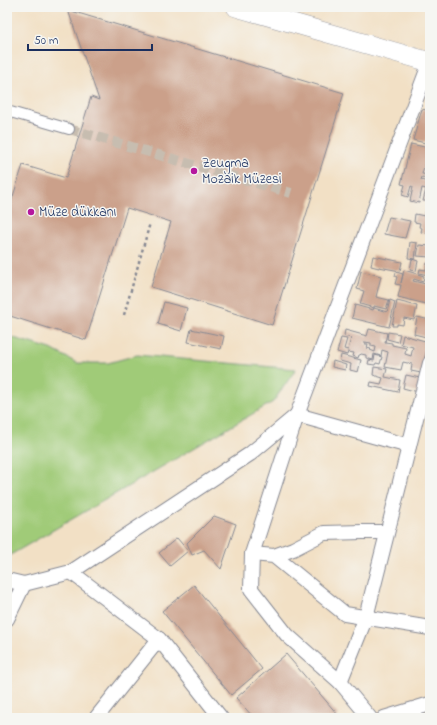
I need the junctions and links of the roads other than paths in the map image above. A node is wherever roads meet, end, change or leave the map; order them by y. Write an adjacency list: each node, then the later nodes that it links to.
1 (236, 7): 2 (main road)
2 (430, 62): 6 (street)
3 (7, 111): 4 (street)
4 (69, 129)
5 (430, 363): 7 (street)
6 (297, 415): 7 (street); 9 (street); 11 (street)
7 (409, 446): 8 (street)
8 (387, 532): 10 (street); 14 (street)
9 (252, 554): 10 (street); 18 (street)
10 (274, 556): 14 (street)
11 (71, 572): 13 (street); 17 (street)
12 (7, 580): 13 (street)
13 (24, 584): 15 (street)
14 (366, 617): 16 (street); 18 (street)
15 (7, 619)
16 (430, 628)
17 (159, 639): 20 (street); 21 (street)
18 (340, 682): 22 (street)
19 (430, 704): 23 (street)
20 (96, 718)
21 (221, 718)
22 (370, 718)
23 (384, 718)

